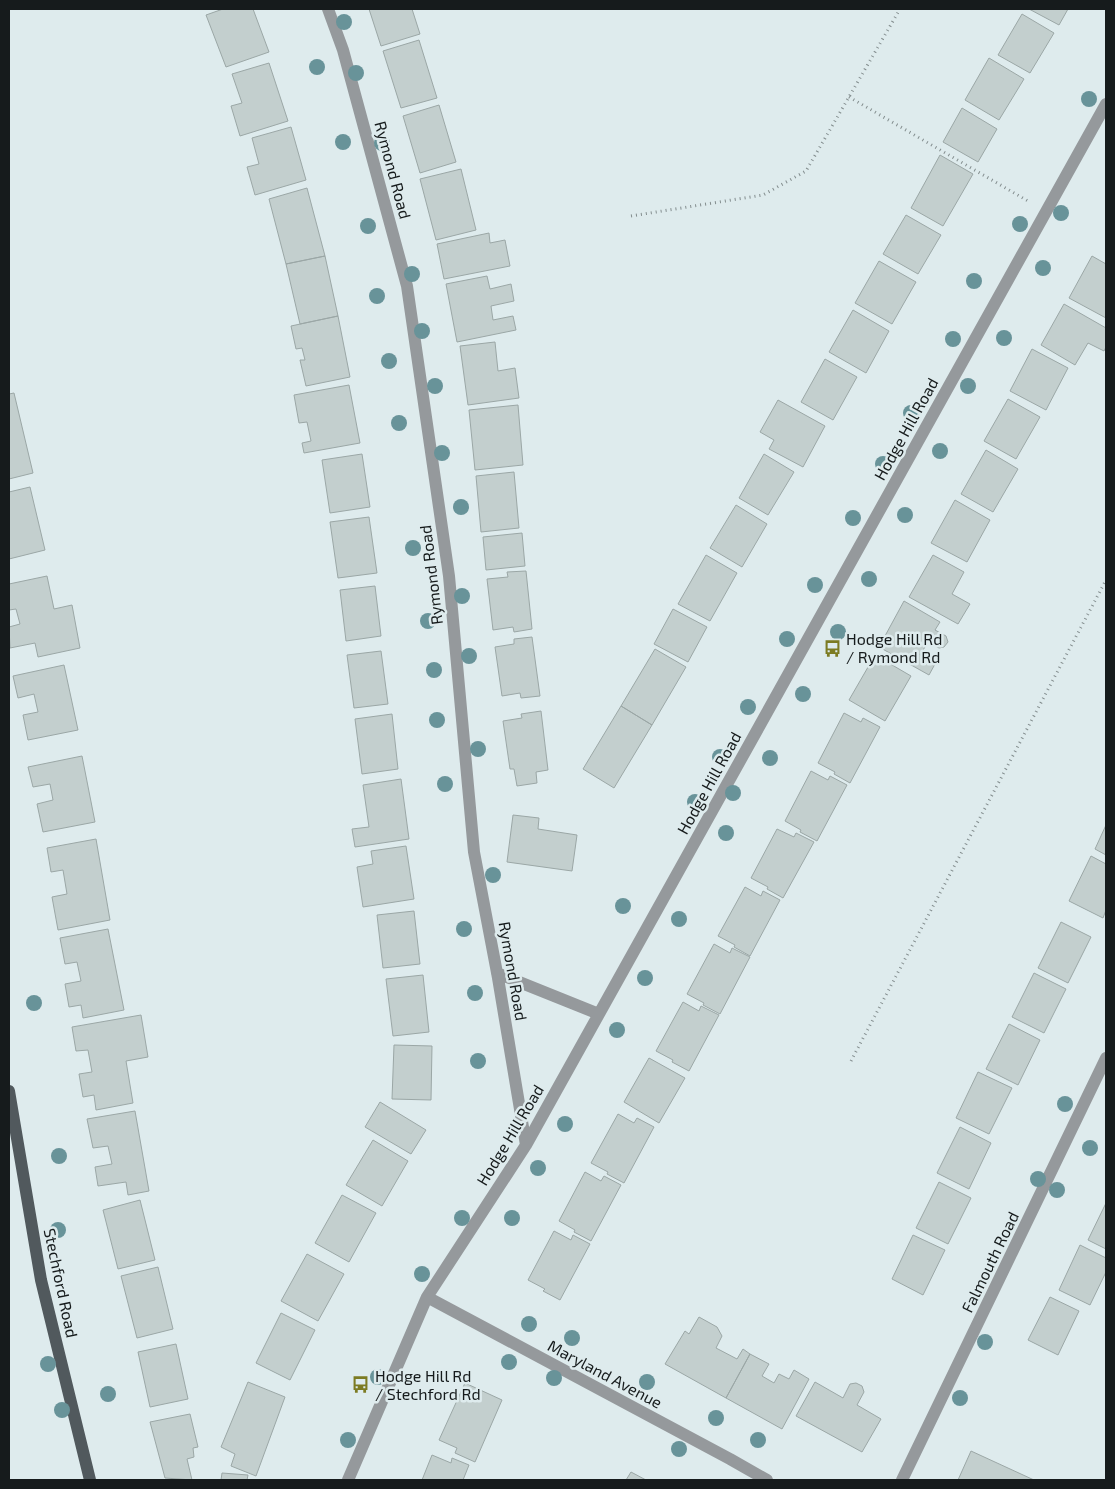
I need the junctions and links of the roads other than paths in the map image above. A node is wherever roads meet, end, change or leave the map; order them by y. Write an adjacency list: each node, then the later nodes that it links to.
1 (328, 9): 3 (street, Rymond Road)
2 (1106, 104): 4 (street, Hodge Hill Road)
3 (497, 973): 4 (street); 7 (street, Rymond Road)
4 (599, 1014): 7 (street, Hodge Hill Road)
5 (1106, 1058): 12 (street, Falmouth Road)
6 (9, 1091): 9 (main road, Stechford Road)
7 (526, 1145): 8 (street, Hodge Hill Road)
8 (427, 1297): 10 (street, Hodge Hill Road); 11 (street, Maryland Avenue)
9 (90, 1480)
10 (348, 1480)
11 (767, 1480)
12 (902, 1480)

